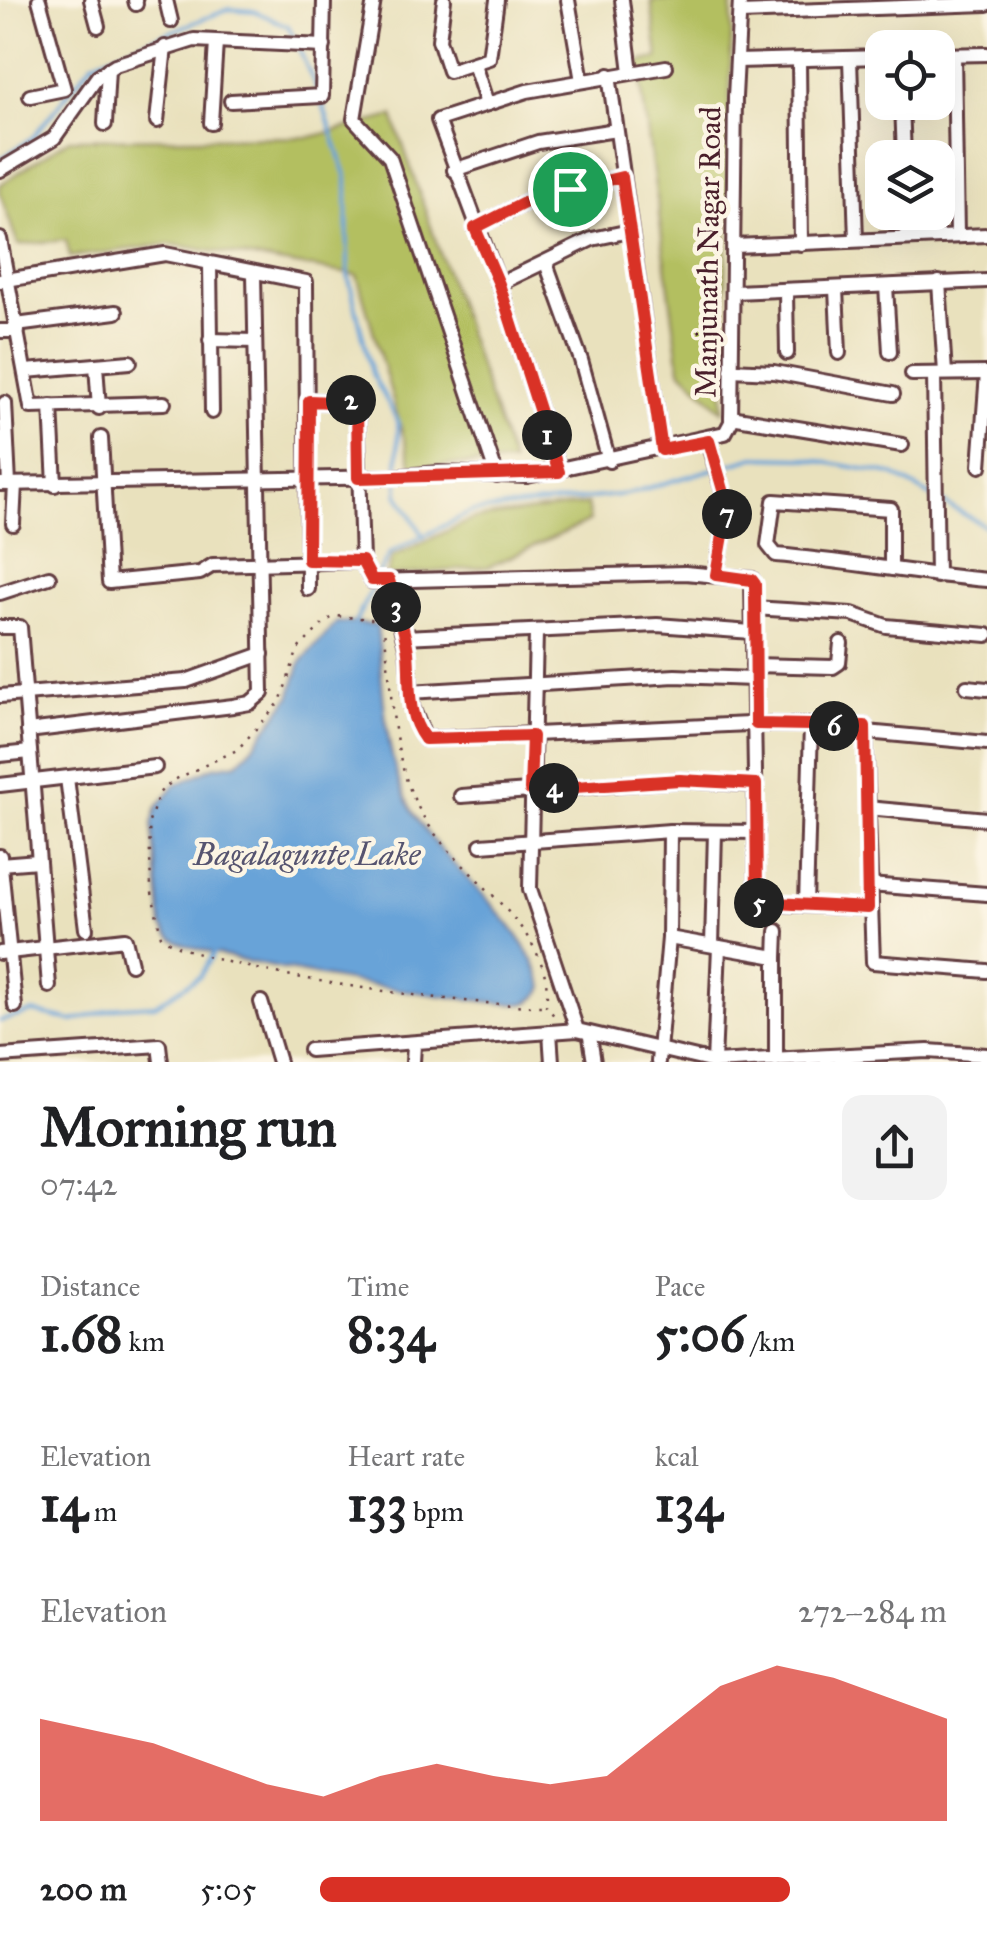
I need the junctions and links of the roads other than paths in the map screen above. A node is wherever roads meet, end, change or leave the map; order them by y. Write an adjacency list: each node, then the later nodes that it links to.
1 (40, 0): 33 (street)
2 (91, 0): 17 (street)
3 (166, 0): 16 (street)
4 (324, 0): 19 (street)
5 (374, 0): 95 (street)
6 (444, 0): 27 (street)
7 (497, 0): 27 (street)
8 (568, 0): 32 (street)
9 (622, 0): 30 (street)
10 (894, 2): 11 (street); 13 (street)
11 (939, 2): 12 (street)
12 (981, 3)
13 (842, 4): 14 (street)
14 (791, 5): 15 (street)
15 (740, 6): 26 (street, Manjunath Nagar Road)
16 (171, 21)
17 (98, 26)
18 (216, 42): 19 (street); 20 (street); 38 (street)
19 (324, 46): 34 (street)
20 (165, 47): 29 (street); 37 (street)
21 (987, 54): 22 (street)
22 (955, 55)
23 (865, 58): 24 (street)
24 (850, 59): 25 (street); 51 (street)
25 (799, 60): 26 (street); 52 (street)
26 (737, 61): 53 (street, Manjunath Nagar Road)
27 (474, 64): 35 (street)
28 (666, 67): 30 (street)
29 (108, 69): 39 (street); 41 (street)
30 (630, 72): 31 (street)
31 (610, 76): 32 (street); 40 (street)
32 (582, 81): 35 (street)
33 (30, 96)
34 (231, 101)
35 (487, 104): 42 (street)
36 (955, 115): 47 (street)
37 (157, 121)
38 (211, 123)
39 (105, 124)
40 (616, 130): 42 (street); 43 (street)
41 (1, 164)
42 (454, 170): 44 (street)
43 (622, 177): 44 (street); 46 (street)
44 (475, 228): 60 (street)
45 (907, 230): 49 (street)
46 (630, 231): 54 (street); 91 (street)
47 (957, 235): 48 (street); 49 (street)
48 (987, 235)
49 (907, 238): 51 (street)
50 (0, 239): 57 (street)
51 (856, 240): 52 (street)
52 (801, 244): 53 (street)
53 (734, 246): 63 (street, Manjunath Nagar Road)
54 (546, 262): 60 (street); 92 (street)
55 (210, 265): 56 (street); 57 (street); 68 (street)
56 (254, 274): 69 (street); 81 (street)
57 (5, 281): 66 (street)
58 (939, 282): 59 (street); 61 (street); 78 (street)
59 (987, 282)
60 (499, 284): 94 (street)
61 (886, 286): 62 (street); 70 (street)
62 (836, 289): 64 (street); 72 (street)
63 (734, 292): 64 (street); 75 (street, Manjunath Nagar Road)
64 (786, 292): 71 (street)
65 (116, 312): 66 (street)
66 (17, 328): 67 (street); 76 (street)
67 (0, 331)
68 (210, 340): 69 (street); 86 (street)
69 (255, 341): 98 (street)
70 (890, 352)
71 (787, 353)
72 (838, 353)
73 (130, 362): 74 (street)
74 (96, 365): 76 (street); 85 (street)
75 (731, 370): 80 (street); 87 (street, Manjunath Nagar Road)
76 (26, 371): 84 (street)
77 (912, 374): 78 (street)
78 (940, 374): 79 (street); 109 (street)
79 (987, 374): 93 (street)
80 (893, 394)
81 (309, 401): 96 (street); 97 (street)
82 (164, 403): 85 (street)
83 (5, 404): 100 (street)
84 (51, 406): 85 (street); 101 (street)
85 (99, 408)
86 (212, 412)
87 (732, 417): 89 (street, Manjunath Nagar Road); 90 (street)
88 (102, 438): 99 (street)
89 (709, 441): 91 (street, Manjunath Nagar Road); 107 (street)
90 (902, 445)
91 (662, 450): 92 (street, Manjunath Nagar Road)
92 (609, 461): 94 (street, Manjunath Nagar Road)
93 (980, 466)
94 (559, 472): 95 (street, Manjunath Nagar Road)
95 (497, 476): 97 (street, Manjunath Nagar Road)
96 (309, 478): 97 (street, Manjunath Nagar Road); 98 (street, Manjunath Nagar Road); 103 (street)
97 (358, 478): 104 (street)
98 (259, 479): 99 (street, Manjunath Nagar Road); 105 (street)
99 (104, 483): 101 (street, Manjunath Nagar Road); 105 (street)
100 (8, 484): 101 (street, Manjunath Nagar Road); 102 (street)
101 (55, 485)
102 (13, 524)
103 (308, 560): 104 (street); 105 (street); 112 (street)
104 (362, 561): 110 (street)
105 (258, 563): 121 (street)
106 (891, 569): 106 (street); 109 (street)
107 (716, 575): 110 (street); 114 (street)
108 (49, 576): 113 (street)
109 (937, 576): 111 (street)
110 (389, 580): 119 (street)
111 (987, 580)
112 (308, 589)
113 (0, 592)
114 (753, 608): 116 (street); 118 (street)
115 (0, 626): 128 (street)
116 (752, 632): 117 (street); 122 (street)
117 (536, 633): 119 (street); 123 (street)
118 (987, 635)
119 (404, 637): 126 (street)
120 (841, 643): 122 (street)
121 (262, 654): 128 (street); 131 (street)
122 (753, 672): 123 (street); 129 (street)
123 (534, 684): 126 (street); 133 (street)
124 (967, 686): 125 (street)
125 (987, 688)
126 (409, 692): 133 (street)
127 (0, 696): 128 (street)
128 (27, 697): 131 (street)
129 (756, 724): 130 (street); 133 (street); 140 (street)
130 (811, 726): 132 (street); 156 (street)
131 (28, 731): 135 (street)
132 (866, 732): 134 (street); 144 (street)
133 (532, 736): 142 (street)
134 (987, 743)
135 (30, 752): 136 (street); 139 (street)
136 (0, 755)
137 (155, 767): 138 (street)
138 (67, 778): 139 (street); 158 (street)
139 (31, 782): 141 (street); 152 (street)
140 (756, 784): 142 (street); 148 (street)
141 (0, 785)
142 (530, 790): 143 (street); 149 (street)
143 (461, 796)
144 (867, 808): 145 (street); 154 (street)
145 (987, 819)
146 (670, 832): 147 (street); 149 (street); 160 (street)
147 (716, 832): 148 (street); 161 (street)
148 (757, 832): 156 (street)
149 (529, 841): 150 (street); 170 (street)
150 (481, 846)
151 (0, 856): 153 (street)
152 (38, 861): 153 (street); 162 (street)
153 (0, 864): 163 (street)
154 (869, 885): 155 (street); 157 (street)
155 (987, 894)
156 (806, 905): 157 (street)
157 (868, 908): 166 (street)
158 (86, 929)
159 (777, 932): 164 (street)
160 (669, 938): 161 (street); 178 (street)
161 (715, 946): 164 (street); 185 (street)
162 (46, 948): 163 (street); 165 (street); 167 (street)
163 (4, 953): 169 (street)
164 (776, 957): 179 (street)
165 (131, 964)
166 (987, 972)
167 (49, 986)
168 (261, 1002): 181 (street)
169 (15, 1006)
170 (572, 1031): 171 (street); 172 (street)
171 (550, 1032): 173 (street); 183 (street)
172 (590, 1037): 178 (street); 184 (street)
173 (414, 1045): 174 (street); 182 (street)
174 (310, 1050)
175 (987, 1055): 179 (street)
176 (0, 1056): 177 (street)
177 (67, 1056): 180 (street)
178 (657, 1057): 185 (street)
179 (776, 1060): 185 (street)
180 (161, 1062)
181 (278, 1062)
182 (413, 1062)
183 (552, 1062)
184 (594, 1062)
185 (714, 1062)

